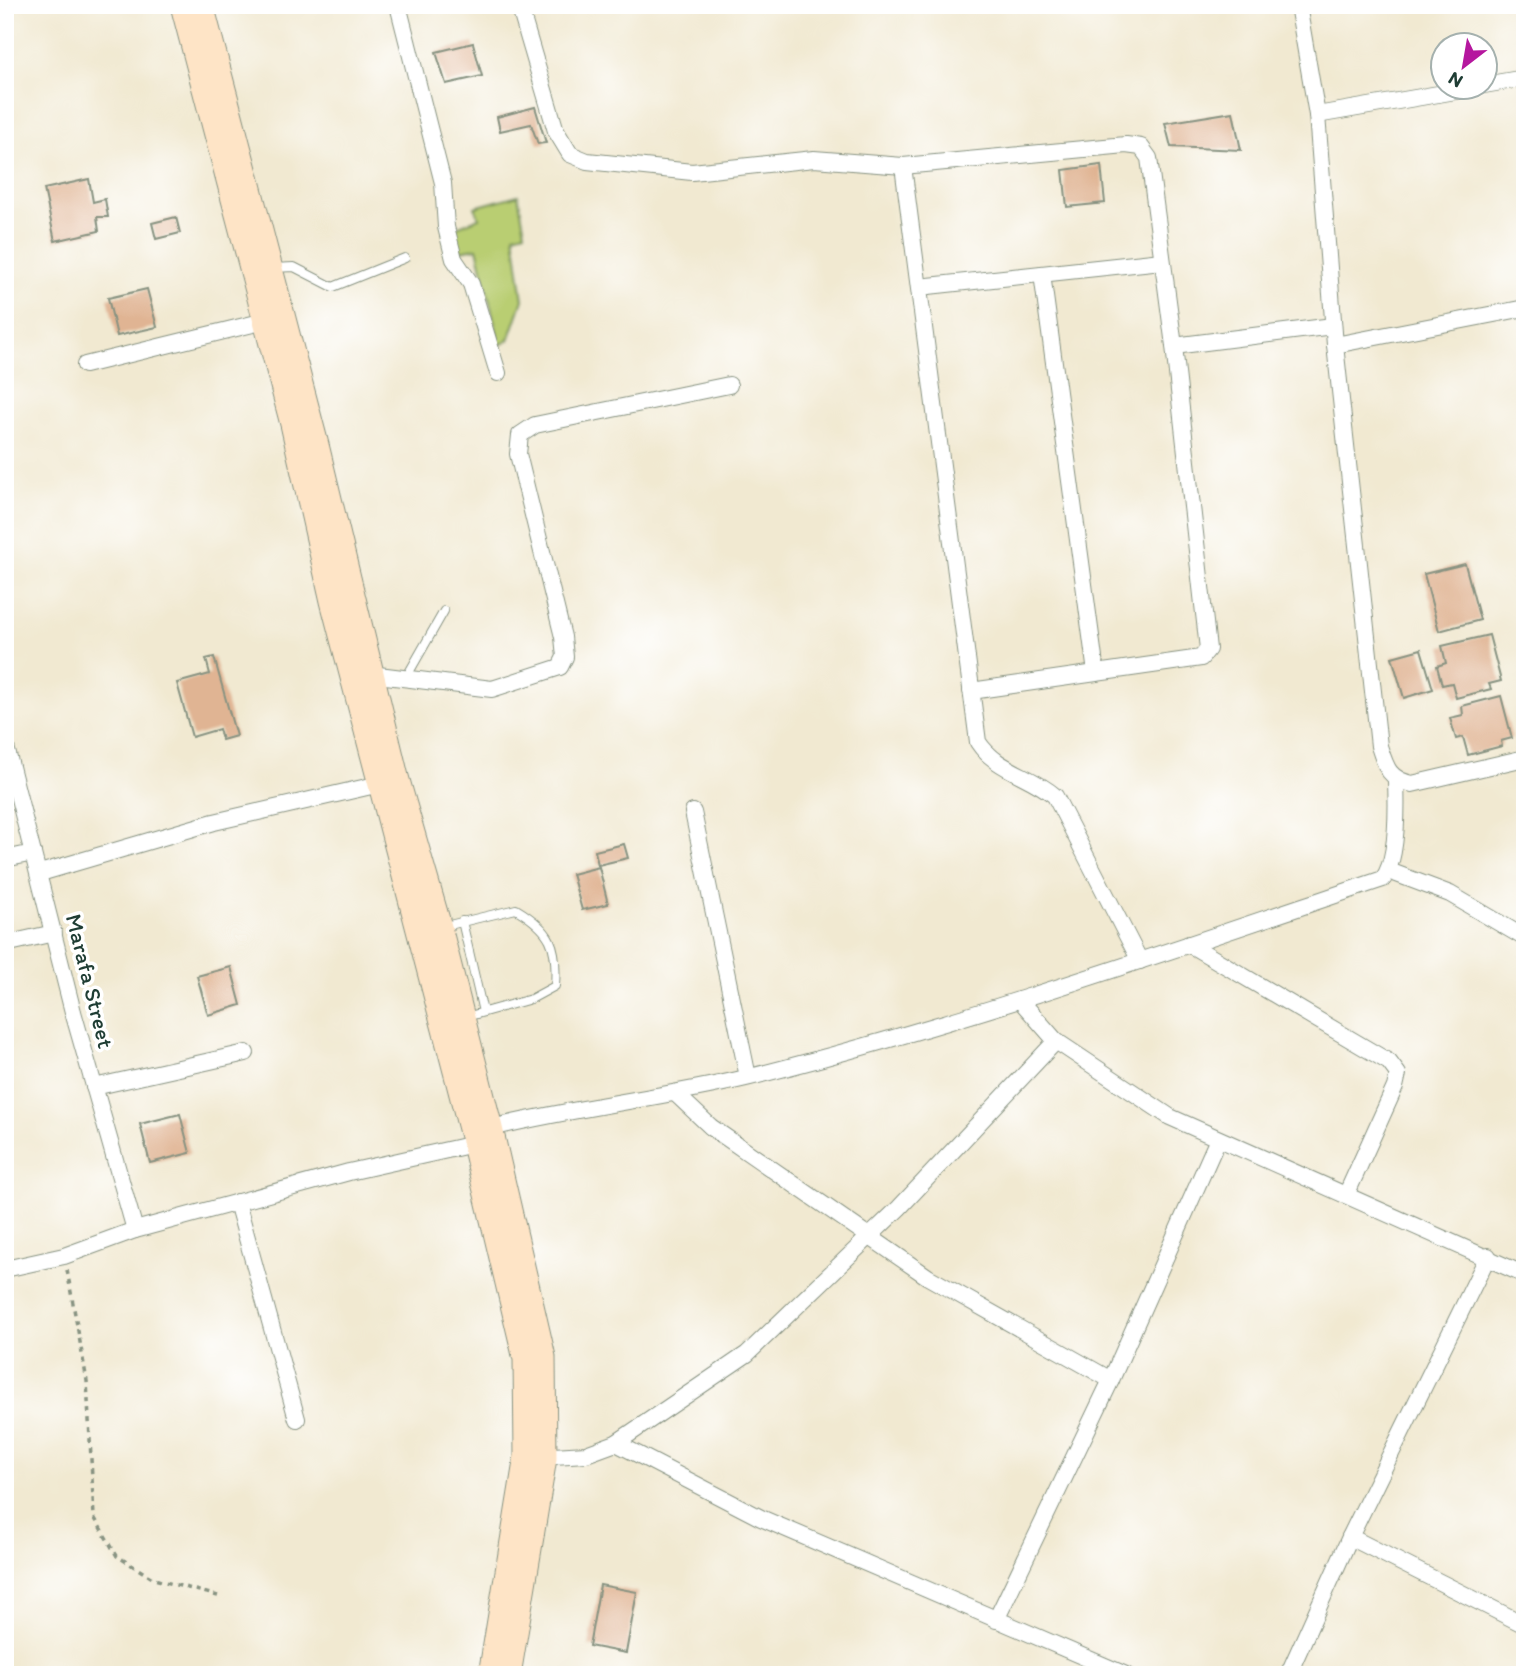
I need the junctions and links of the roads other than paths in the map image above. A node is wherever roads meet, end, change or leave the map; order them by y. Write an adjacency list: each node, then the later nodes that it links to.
1 (181, 5): 17 (main road)
2 (202, 5): 13 (main road)
3 (398, 5): 22 (street)
4 (519, 5): 10 (street)
5 (1298, 5): 9 (street)
6 (1525, 78): 7 (street)
7 (1498, 83)
8 (1428, 96): 9 (street)
9 (1317, 115): 18 (street)
10 (903, 166): 12 (street); 15 (street)
11 (405, 258): 13 (lane)
12 (1162, 261): 14 (street); 20 (street)
13 (270, 269): 24 (main road)
14 (1042, 274): 15 (street); 26 (street)
15 (919, 287): 29 (street)
16 (1525, 308): 19 (street)
17 (265, 321): 21 (street); 24 (main road)
18 (1333, 326): 19 (street); 20 (street)
19 (1335, 345): 32 (street)
20 (1174, 346): 26 (street)
21 (85, 365)
22 (498, 373)
23 (729, 386): 28 (street)
24 (342, 598): 27 (main road); 33 (main road)
25 (444, 611): 28 (lane)
26 (1096, 673): 29 (street)
27 (370, 674): 28 (street); 40 (main road)
28 (407, 676)
29 (971, 691): 45 (street)
30 (5, 743): 35 (street, Marafa Street)
31 (1525, 758): 32 (street)
32 (1396, 781): 37 (street)
33 (380, 784): 38 (street); 46 (main road)
34 (694, 812): 51 (street)
35 (33, 853): 36 (street); 38 (street, Marafa Street)
36 (5, 859)
37 (1389, 871): 42 (street); 44 (street)
38 (40, 873): 41 (street, Marafa Street)
39 (462, 920): 40 (lane); 46 (lane); 48 (lane)
40 (440, 928): 46 (main road)
41 (54, 933): 43 (street); 52 (street, Marafa Street)
42 (1525, 938)
43 (5, 944)
44 (1189, 944): 45 (street); 57 (street)
45 (1140, 961): 47 (street)
46 (452, 976): 48 (main road); 56 (main road)
47 (1020, 1000): 49 (street); 51 (street)
48 (473, 1015): 54 (main road)
49 (1056, 1041): 55 (street); 60 (street)
50 (246, 1053): 52 (street)
51 (748, 1077): 53 (street)
52 (94, 1087): 59 (street, Marafa Street)
53 (676, 1094): 54 (street); 60 (street)
54 (491, 1128): 67 (main road)
55 (1218, 1139): 57 (street); 64 (street)
56 (474, 1144): 58 (street); 67 (main road)
57 (1347, 1193): 61 (street)
58 (237, 1202): 59 (street); 65 (street)
59 (135, 1230): 62 (street)
60 (870, 1236): 64 (street); 66 (street)
61 (1488, 1256): 63 (street); 68 (street)
62 (5, 1269)
63 (1525, 1275)
64 (1111, 1380): 69 (street)
65 (297, 1419)
66 (616, 1443): 67 (street); 69 (street)
67 (536, 1457): 71 (main road); 72 (main road)
68 (1350, 1537): 70 (street); 74 (street)
69 (996, 1620): 73 (street)
70 (1525, 1625)
71 (490, 1675)
72 (509, 1675)
73 (1126, 1675)
74 (1289, 1675)

